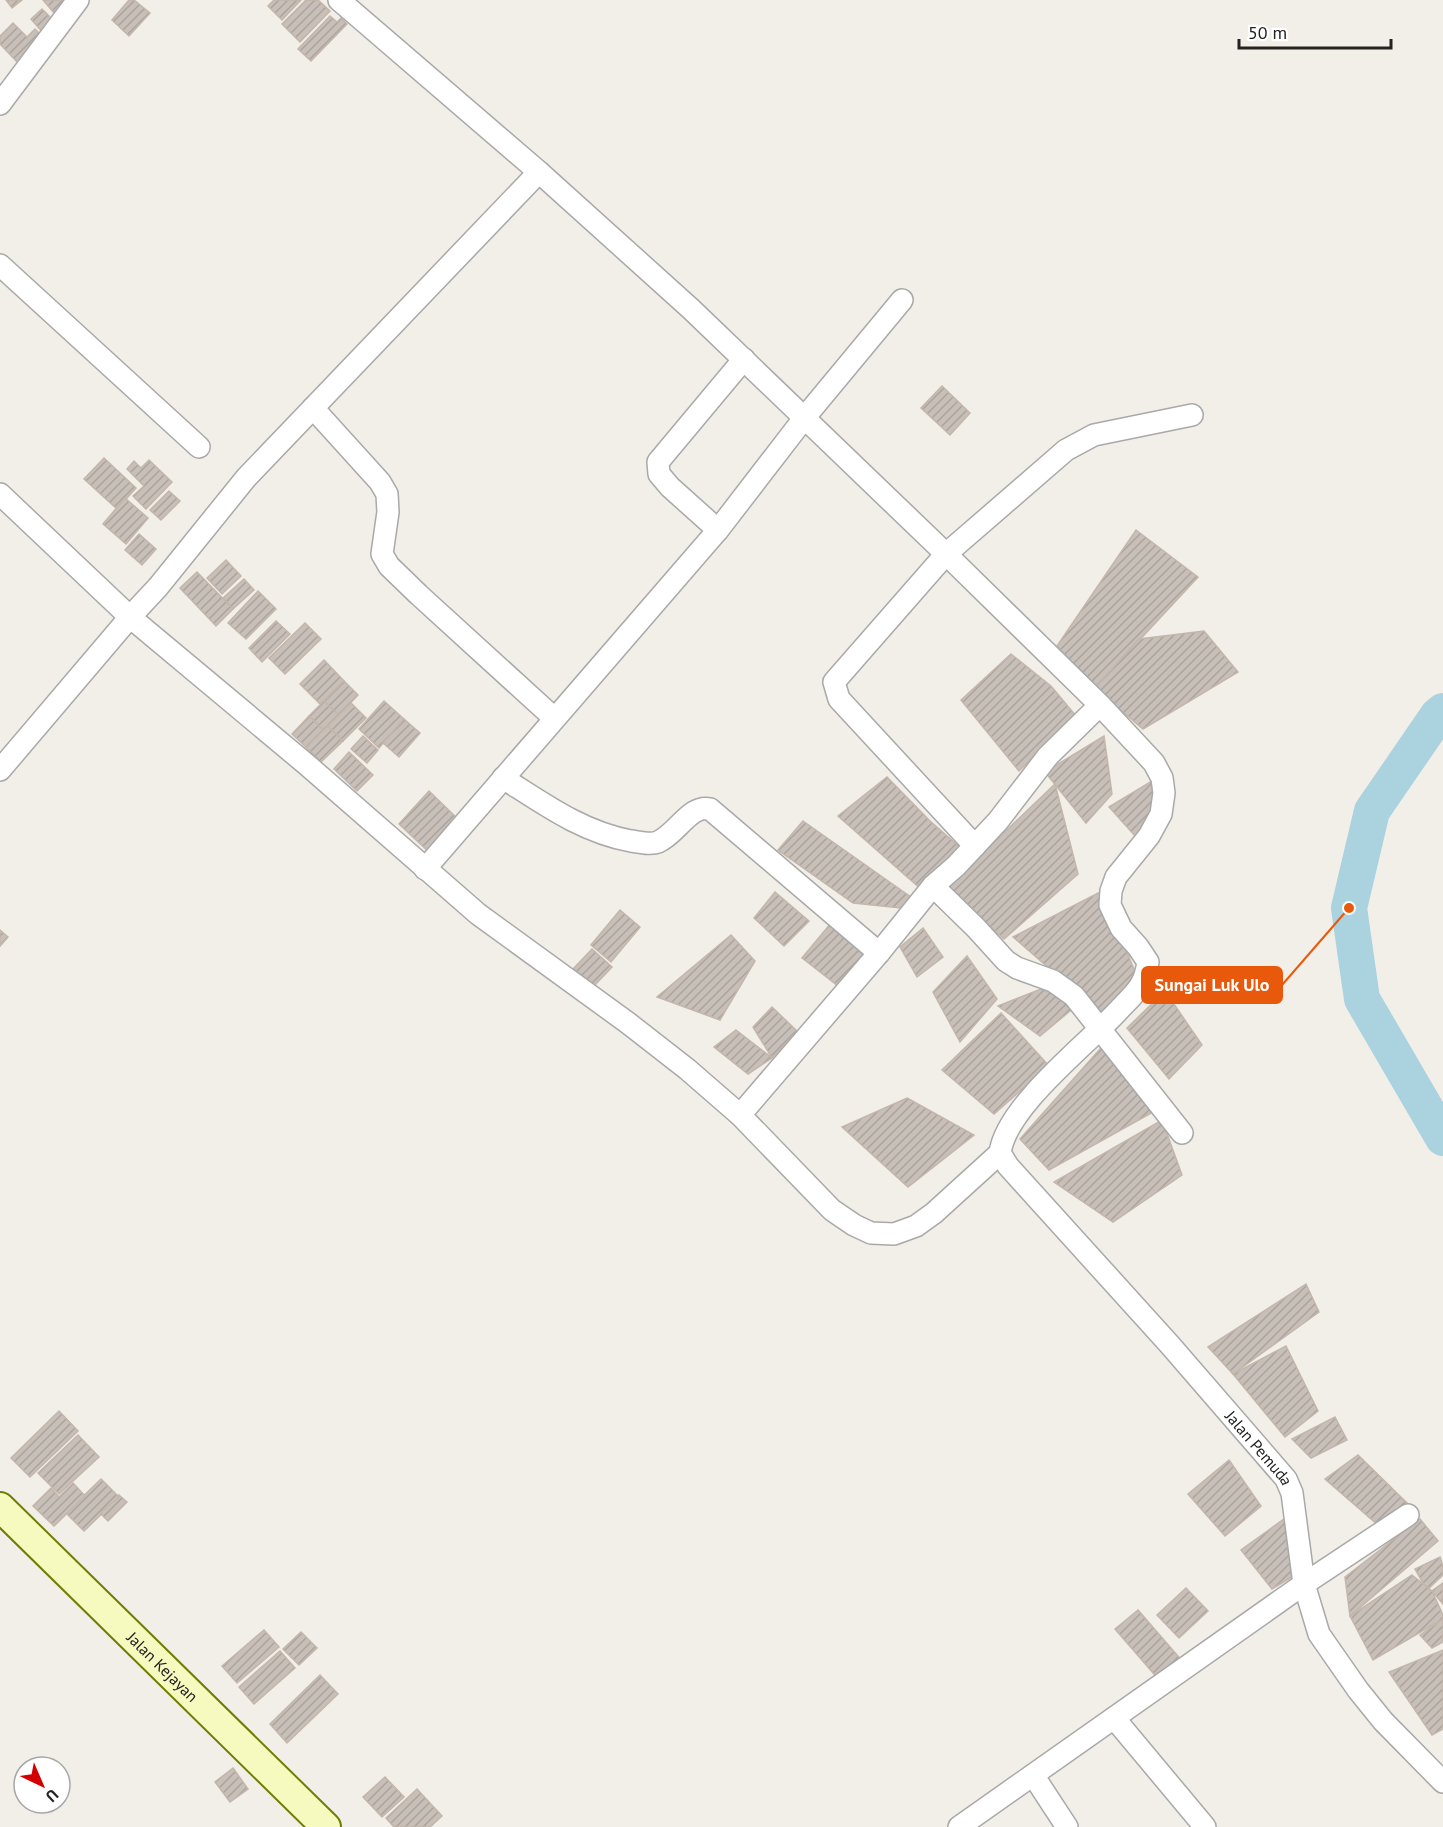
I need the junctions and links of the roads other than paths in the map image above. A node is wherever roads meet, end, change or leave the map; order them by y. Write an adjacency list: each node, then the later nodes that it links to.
1 (78, 0): 3 (street)
2 (339, 0): 4 (street)
3 (0, 104)
4 (539, 172): 7 (street); 8 (street)
5 (0, 265): 11 (street)
6 (902, 300): 10 (street)
7 (744, 359): 10 (street); 13 (street)
8 (314, 408): 15 (street); 17 (street)
9 (1192, 415): 14 (street)
10 (805, 417): 13 (street); 14 (street)
11 (199, 447)
12 (0, 494): 15 (street)
13 (718, 530): 17 (street)
14 (946, 554): 16 (street); 20 (street)
15 (130, 617): 18 (street); 21 (street)
16 (1100, 705): 20 (street); 24 (street)
17 (554, 718): 19 (street)
18 (0, 770)
19 (503, 778): 21 (street); 23 (street)
20 (975, 846): 22 (street)
21 (425, 869): 25 (street)
22 (933, 886): 23 (street); 24 (street)
23 (879, 953): 25 (street)
24 (1100, 1030): 26 (street); 27 (street)
25 (740, 1115): 27 (street)
26 (1182, 1133)
27 (1000, 1153): 30 (street, Jalan Pemuda)
28 (0, 1508): 34 (main road, Jalan Kejayan)
29 (1408, 1515): 30 (street)
30 (1304, 1584): 31 (street); 33 (street, Jalan Pemuda)
31 (1114, 1718): 32 (street); 37 (street)
32 (1033, 1775): 35 (street); 36 (street)
33 (1443, 1782)
34 (326, 1827)
35 (959, 1827)
36 (1067, 1827)
37 (1205, 1827)

